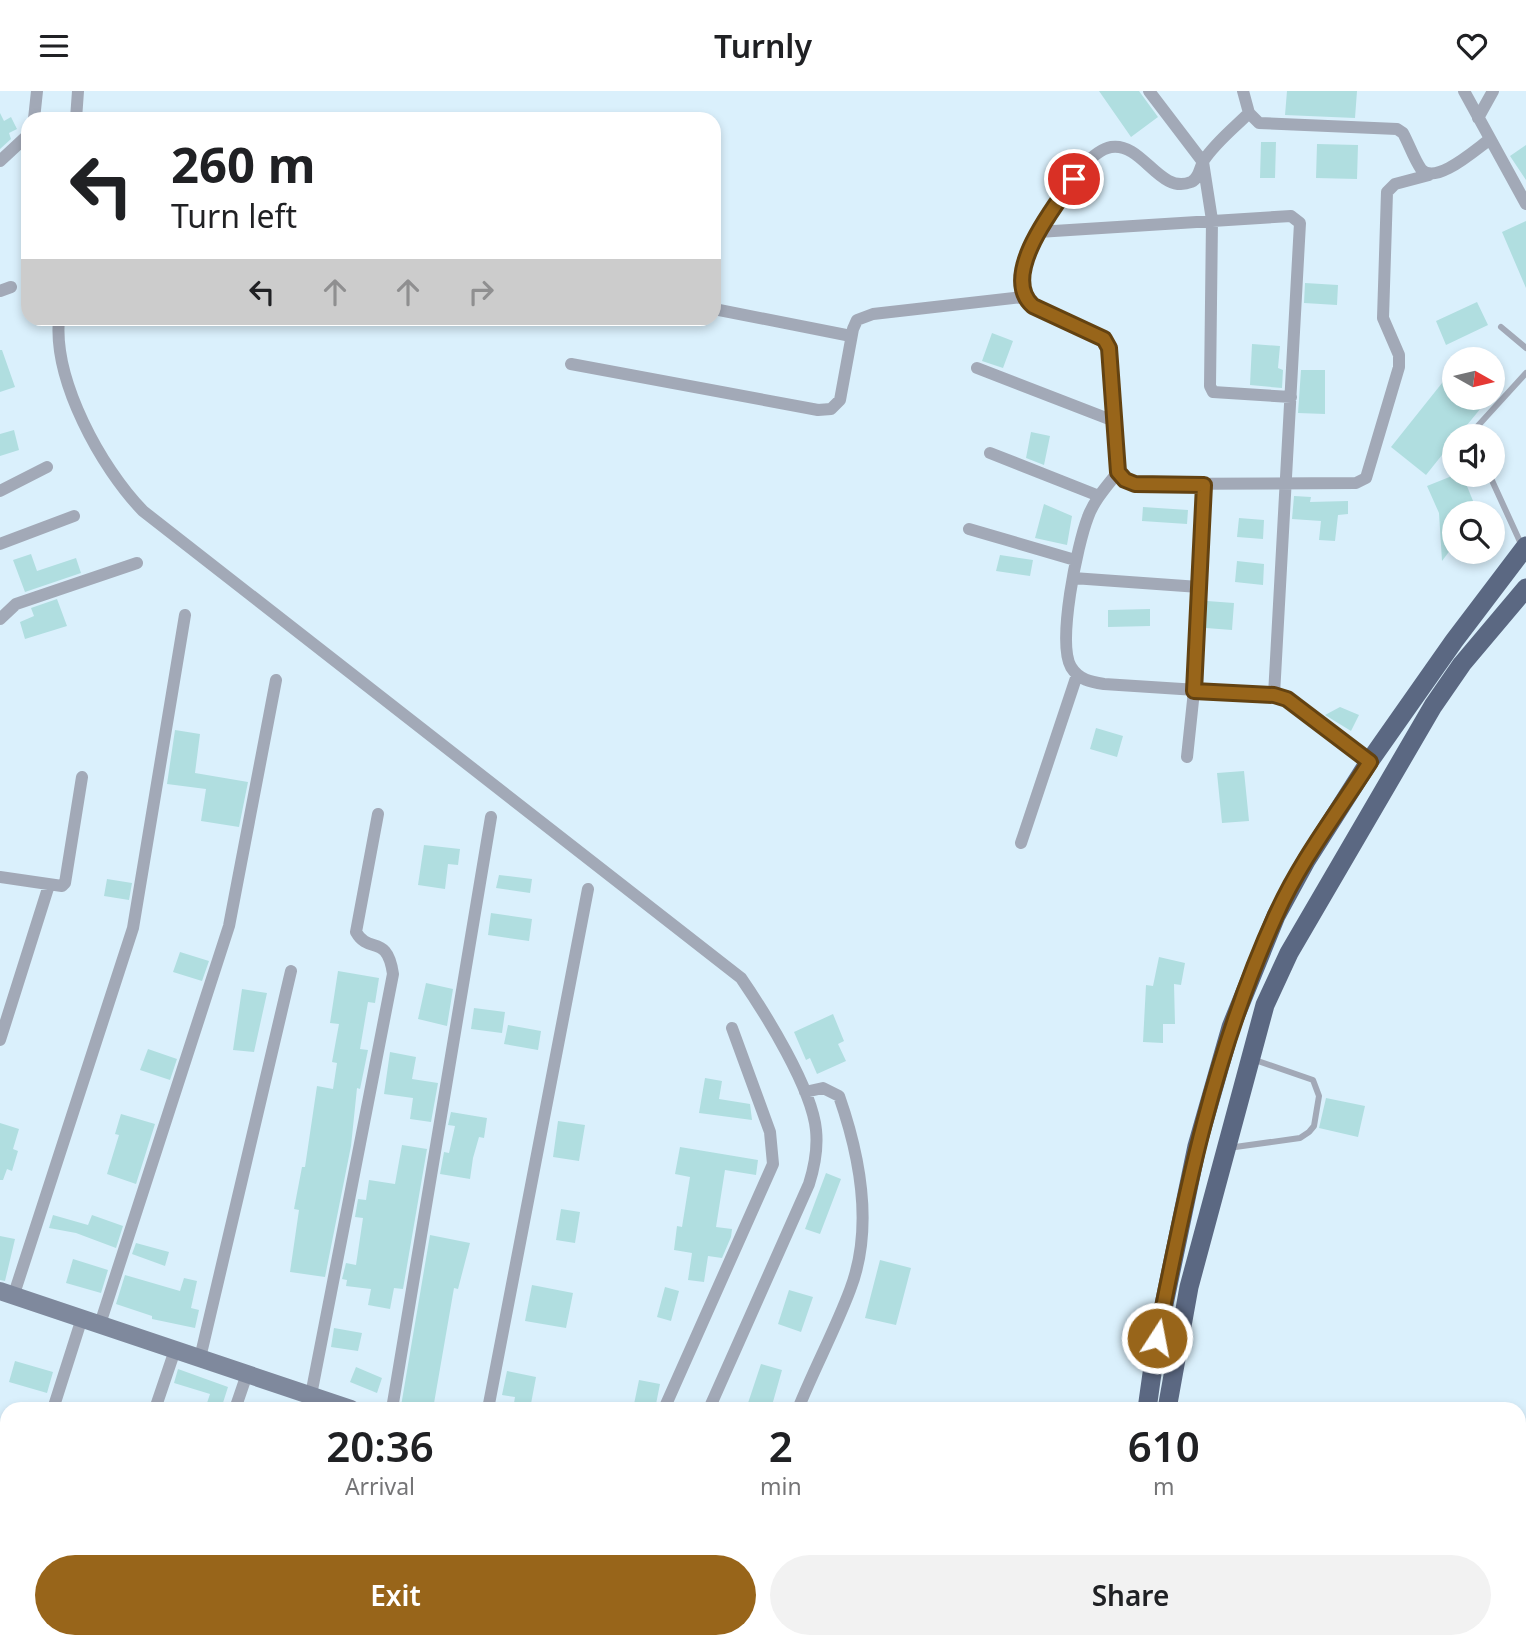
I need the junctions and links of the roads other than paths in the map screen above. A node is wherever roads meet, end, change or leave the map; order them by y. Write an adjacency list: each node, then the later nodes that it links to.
1 (37, 91): 7 (street)
2 (78, 91): 8 (street)
3 (1149, 91): 14 (street)
4 (1242, 91): 9 (street)
5 (1464, 91): 10 (street)
6 (1493, 91): 10 (street)
7 (35, 112)
8 (76, 112)
9 (1249, 113): 14 (street); 15 (street)
10 (1478, 118): 11 (street)
11 (1489, 140): 15 (street); 16 (street)
12 (21, 142): 13 (street)
13 (0, 161)
14 (1203, 162): 17 (street); 18 (street)
15 (1429, 174): 34 (street)
16 (1526, 204)
17 (1212, 220): 18 (street); 28 (street); 28 (street)
18 (1038, 232): 19 (street)
19 (1023, 297): 23 (street); 29 (street)
20 (721, 310): 23 (street)
21 (58, 326): 69 (street)
22 (1501, 327): 24 (lane)
23 (851, 336): 25 (street)
24 (1526, 348)
25 (570, 364)
26 (977, 367): 29 (street)
27 (1526, 373): 30 (lane)
28 (1291, 397): 34 (street)
29 (1114, 421): 33 (street)
30 (1480, 424)
31 (990, 453): 38 (street)
32 (47, 467): 37 (street)
33 (1118, 472): 35 (street); 38 (street)
34 (1286, 483): 35 (street); 53 (street)
35 (1204, 485): 46 (street)
36 (1495, 487): 42 (lane)
37 (0, 491)
38 (1099, 496): 43 (street)
39 (74, 516): 41 (street)
40 (969, 529): 43 (street)
41 (0, 544)
42 (1525, 547): 55 (highway)
43 (1075, 561): 45 (street)
44 (137, 563): 49 (street)
45 (1073, 578): 46 (street); 50 (street)
46 (1199, 587): 52 (street)
47 (1525, 591): 65 (highway)
48 (185, 615): 71 (street)
49 (0, 619)
50 (1077, 675): 52 (street); 59 (street)
51 (276, 680): 73 (street)
52 (1194, 691): 53 (street); 54 (street)
53 (1274, 695): 55 (street)
54 (1187, 758)
55 (1370, 762): 64 (highway)
56 (82, 777): 61 (street)
57 (378, 814): 77 (street)
58 (491, 817): 82 (street)
59 (1020, 843)
60 (0, 877): 61 (street)
61 (49, 885): 67 (street)
62 (589, 889): 83 (street)
63 (291, 971): 75 (street)
64 (1244, 997): 65 (highway); 87 (highway)
65 (1265, 1005): 68 (highway)
66 (732, 1028): 84 (street)
67 (0, 1040)
68 (1251, 1058): 70 (highway); 70 (lane)
69 (805, 1092): 85 (street); 86 (street)
70 (1226, 1149): 88 (highway)
71 (7, 1292): 72 (main road)
72 (82, 1318): 73 (main road); 78 (street)
73 (100, 1325): 74 (main road)
74 (175, 1350): 75 (main road); 79 (street)
75 (200, 1358): 76 (main road)
76 (247, 1374): 77 (main road); 80 (street)
77 (311, 1395): 81 (main road)
78 (55, 1402)
79 (157, 1402)
80 (237, 1402)
81 (331, 1402)
82 (393, 1402)
83 (489, 1402)
84 (667, 1402)
85 (712, 1402)
86 (801, 1402)
87 (1148, 1402)
88 (1168, 1402)

